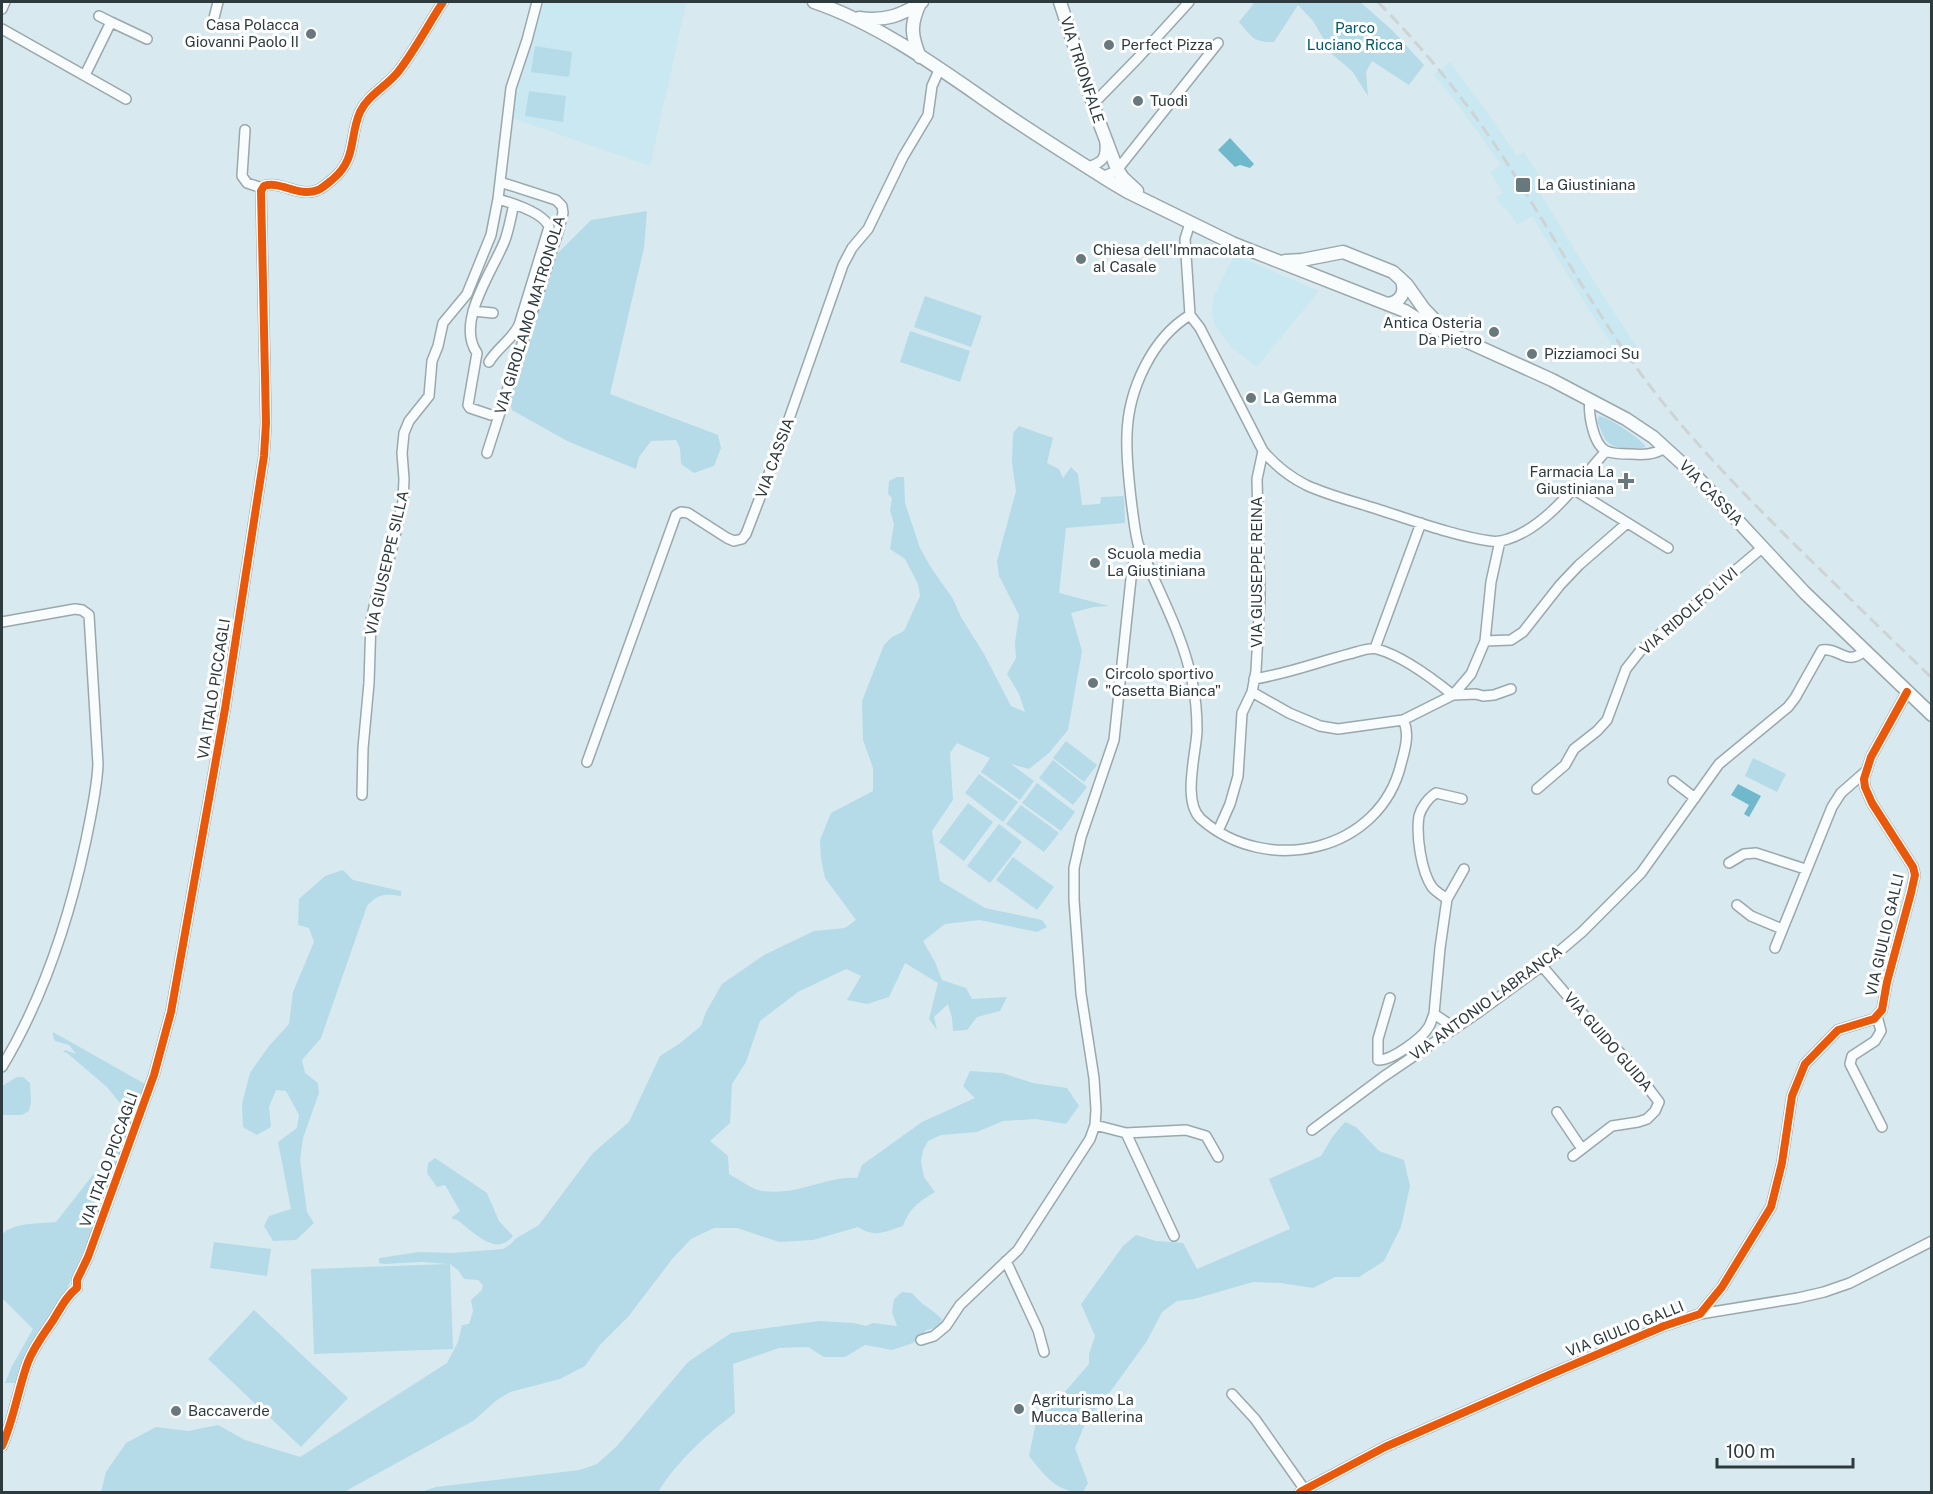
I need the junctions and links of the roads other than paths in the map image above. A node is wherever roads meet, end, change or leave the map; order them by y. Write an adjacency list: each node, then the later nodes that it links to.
1 (5, 2): 9 (street)
2 (218, 2): 13 (street)
3 (443, 2): 28 (street)
4 (537, 2): 27 (street, VIA GIUSEPPE SILLA)
5 (820, 2): 11 (main road, VIA CASSIA)
6 (921, 2): 11 (main road); 17 (main road)
7 (1060, 2): 21 (main road, VIA TRIONFALE)
8 (1189, 2): 21 (street)
9 (2, 9)
10 (99, 16): 12 (street)
11 (852, 16): 17 (main road, VIA CASSIA)
12 (111, 22): 15 (street); 19 (street)
13 (213, 22)
14 (2, 29): 19 (street)
15 (147, 39)
16 (1218, 43): 25 (street)
17 (920, 57): 18 (main road, VIA CASSIA)
18 (940, 68): 24 (main road, VIA CASSIA); 67 (street, VIA CASSIA)
19 (85, 75): 20 (street)
20 (126, 99)
21 (1093, 104): 23 (main road, VIA TRIONFALE)
22 (245, 130): 28 (street)
23 (1105, 138): 24 (street, VIA TRIONFALE); 25 (main road, VIA TRIONFALE)
24 (1088, 167): 26 (main road, VIA CASSIA)
25 (1118, 169): 26 (street); 30 (main road, VIA TRIONFALE)
26 (1102, 177): 30 (main road, VIA CASSIA)
27 (500, 182): 29 (street, VIA GIUSEPPE SILLA); 48 (street, VIA GIROLAMO MATRONOLA)
28 (262, 188): 103 (street, VIA ITALO PICCAGLI)
29 (498, 199): 31 (street); 71 (street, VIA GIUSEPPE SILLA)
30 (1147, 200): 32 (main road, VIA CASSIA)
31 (514, 204): 38 (street); 42 (street)
32 (1190, 223): 34 (main road, VIA CASSIA); 40 (street)
33 (1327, 256): 34 (main road, VIA CASSIA); 35 (main road); 36 (main road, VIA CASSIA)
34 (1272, 260): 35 (main road, VIA CASSIA)
35 (1328, 279): 37 (main road, VIA CASSIA)
36 (1401, 279): 37 (main road); 41 (main road, VIA CASSIA)
37 (1387, 304): 41 (main road, VIA CASSIA)
38 (473, 310): 39 (street); 44 (street)
39 (493, 313)
40 (1190, 315): 46 (street); 53 (street)
41 (1446, 332): 43 (main road, VIA CASSIA)
42 (489, 362)
43 (1590, 400): 45 (main road, VIA CASSIA); 47 (street)
44 (490, 415)
45 (1665, 448): 47 (street); 55 (main road, VIA CASSIA)
46 (1263, 451): 50 (street); 60 (street, VIA GIUSEPPE REINA)
47 (1606, 451): 49 (street)
48 (487, 453)
49 (1573, 489): 51 (street); 52 (street)
50 (1422, 523): 52 (street); 58 (street)
51 (1626, 524): 54 (street); 57 (street)
52 (1500, 541): 57 (street)
53 (1139, 546): 74 (street); 89 (street)
54 (1668, 548)
55 (1762, 548): 59 (main road, VIA CASSIA); 70 (street, VIA RIDOLFO LIVI)
56 (2, 622): 87 (street)
57 (1485, 641): 64 (street)
58 (1375, 648): 60 (street); 64 (street)
59 (1864, 651): 63 (main road, VIA CASSIA); 72 (street, VIA ANTONIO LABRANCA)
60 (1254, 679): 62 (street, VIA GIUSEPPE REINA)
61 (1510, 689): 64 (street)
62 (1252, 692): 66 (street); 74 (street, VIA GIUSEPPE REINA)
63 (1907, 693): 65 (main road, VIA CASSIA); 68 (street)
64 (1453, 695): 66 (street)
65 (1932, 715)
66 (1402, 720): 74 (street)
67 (587, 762)
68 (1865, 772): 77 (street); 85 (street, VIA GIULIO GALLI)
69 (1673, 781): 72 (street)
70 (1537, 789)
71 (362, 795)
72 (1695, 798): 82 (street, VIA ANTONIO LABRANCA)
73 (1462, 799): 78 (street)
74 (1218, 831)
75 (1729, 863): 77 (street)
76 (1464, 869): 78 (street)
77 (1805, 869): 80 (street)
78 (1447, 899): 84 (street)
79 (1737, 905): 80 (street)
80 (1782, 929): 81 (street)
81 (1774, 948)
82 (1542, 966): 86 (street, VIA ANTONIO LABRANCA); 93 (street, VIA GUIDO GUIDA)
83 (1390, 998): 84 (street)
84 (1434, 1014): 86 (street)
85 (1877, 1016): 90 (street); 99 (street, VIA GIULIO GALLI)
86 (1455, 1028): 91 (street, VIA ANTONIO LABRANCA)
87 (2, 1067)
88 (1557, 1112): 93 (street)
89 (1095, 1125): 92 (street); 98 (street)
90 (1882, 1127)
91 (1312, 1130)
92 (1126, 1133): 95 (street); 96 (street)
93 (1582, 1149): 94 (street, VIA GUIDO GUIDA)
94 (1573, 1156)
95 (1218, 1157)
96 (1174, 1236)
97 (1932, 1241): 99 (street)
98 (1006, 1261): 100 (street); 101 (street)
99 (1700, 1314): 104 (street, VIA GIULIO GALLI)
100 (921, 1340)
101 (1044, 1352)
102 (1232, 1394): 104 (street)
103 (2, 1446)
104 (1302, 1491)

